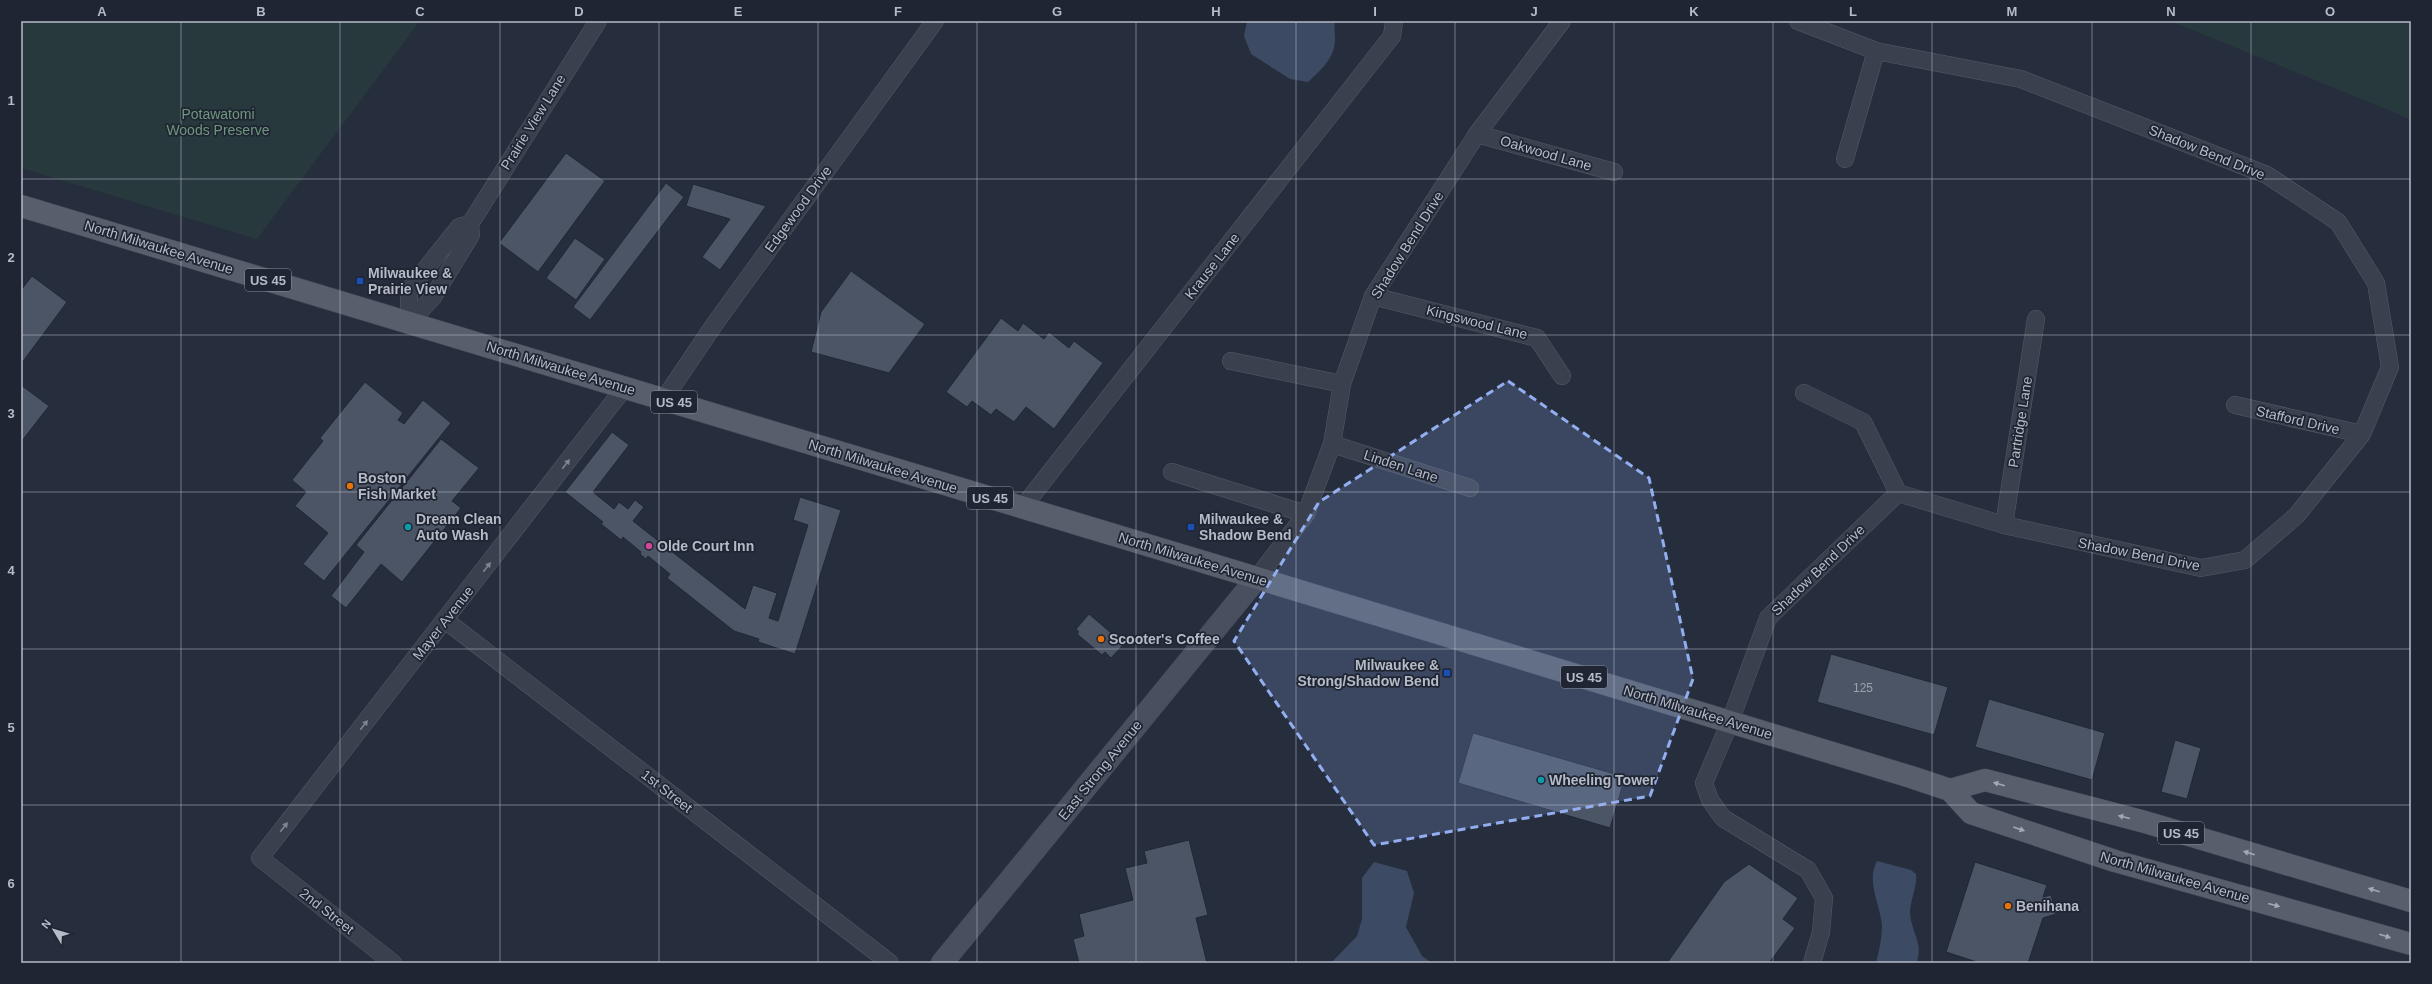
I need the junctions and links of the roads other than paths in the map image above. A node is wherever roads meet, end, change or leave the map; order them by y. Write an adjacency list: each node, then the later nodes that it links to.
1 (598, 21): 11 (street, Prairie View Lane)
2 (935, 21): 20 (street, Edgewood Drive)
3 (1394, 21): 27 (street, Krause Lane)
4 (1562, 21): 7 (street, Shadow Bend Drive)
5 (1798, 21): 6 (street, Shadow Bend Drive)
6 (1876, 50): 8 (street); 22 (street, Shadow Bend Drive)
7 (1477, 134): 9 (street, Oakwood Lane); 12 (street, Shadow Bend Drive)
8 (1846, 159)
9 (1614, 172)
10 (21, 206): 14 (main road, North Milwaukee Avenue / US 45)
11 (470, 224): 14 (street, Prairie View Lane); 14 (street, Prairie View Lane)
12 (1373, 296): 16 (street, Kingswood Lane); 17 (street, Shadow Bend Drive)
13 (2036, 319): 29 (street, Partridge Lane)
14 (409, 323): 18 (main road, North Milwaukee Avenue / US 45)
15 (1231, 361): 17 (street)
16 (1562, 376)
17 (1342, 384): 23 (street, Shadow Bend Drive)
18 (625, 387): 20 (main road, North Milwaukee Avenue / US 45); 31 (street, Mayer Avenue, one-way to 18)
19 (1804, 393): 26 (street)
20 (664, 399): 27 (main road, North Milwaukee Avenue / US 45)
21 (2235, 405): 22 (street, Stafford Drive)
22 (2362, 434): 29 (street, Shadow Bend Drive)
23 (1332, 444): 25 (street, Linden Lane); 28 (street, Shadow Bend Drive)
24 (1172, 472): 28 (street)
25 (1470, 488)
26 (1898, 493): 29 (street, Shadow Bend Drive); 32 (street, Shadow Bend Drive)
27 (1023, 507): 30 (main road, North Milwaukee Avenue / US 45)
28 (1306, 514): 30 (street, Shadow Bend Drive)
29 (2004, 525)
30 (1257, 578): 32 (main road, North Milwaukee Avenue / US 45); 39 (street, East Strong Avenue)
31 (445, 620): 34 (street, Mayer Avenue, one-way to 31); 38 (street, 1st Street)
32 (1730, 722): 33 (main road, North Milwaukee Avenue / US 45); 40 (street, Shadow Bend Drive)
33 (1950, 790): 35 (main road, US 45, one-way to 33); 36 (main road, North Milwaukee Avenue, one-way to 36)
34 (260, 858): 37 (street, 2nd Street)
35 (2411, 901)
36 (2411, 944)
37 (393, 963)
38 (890, 963)
39 (942, 963)
40 (1812, 963)

